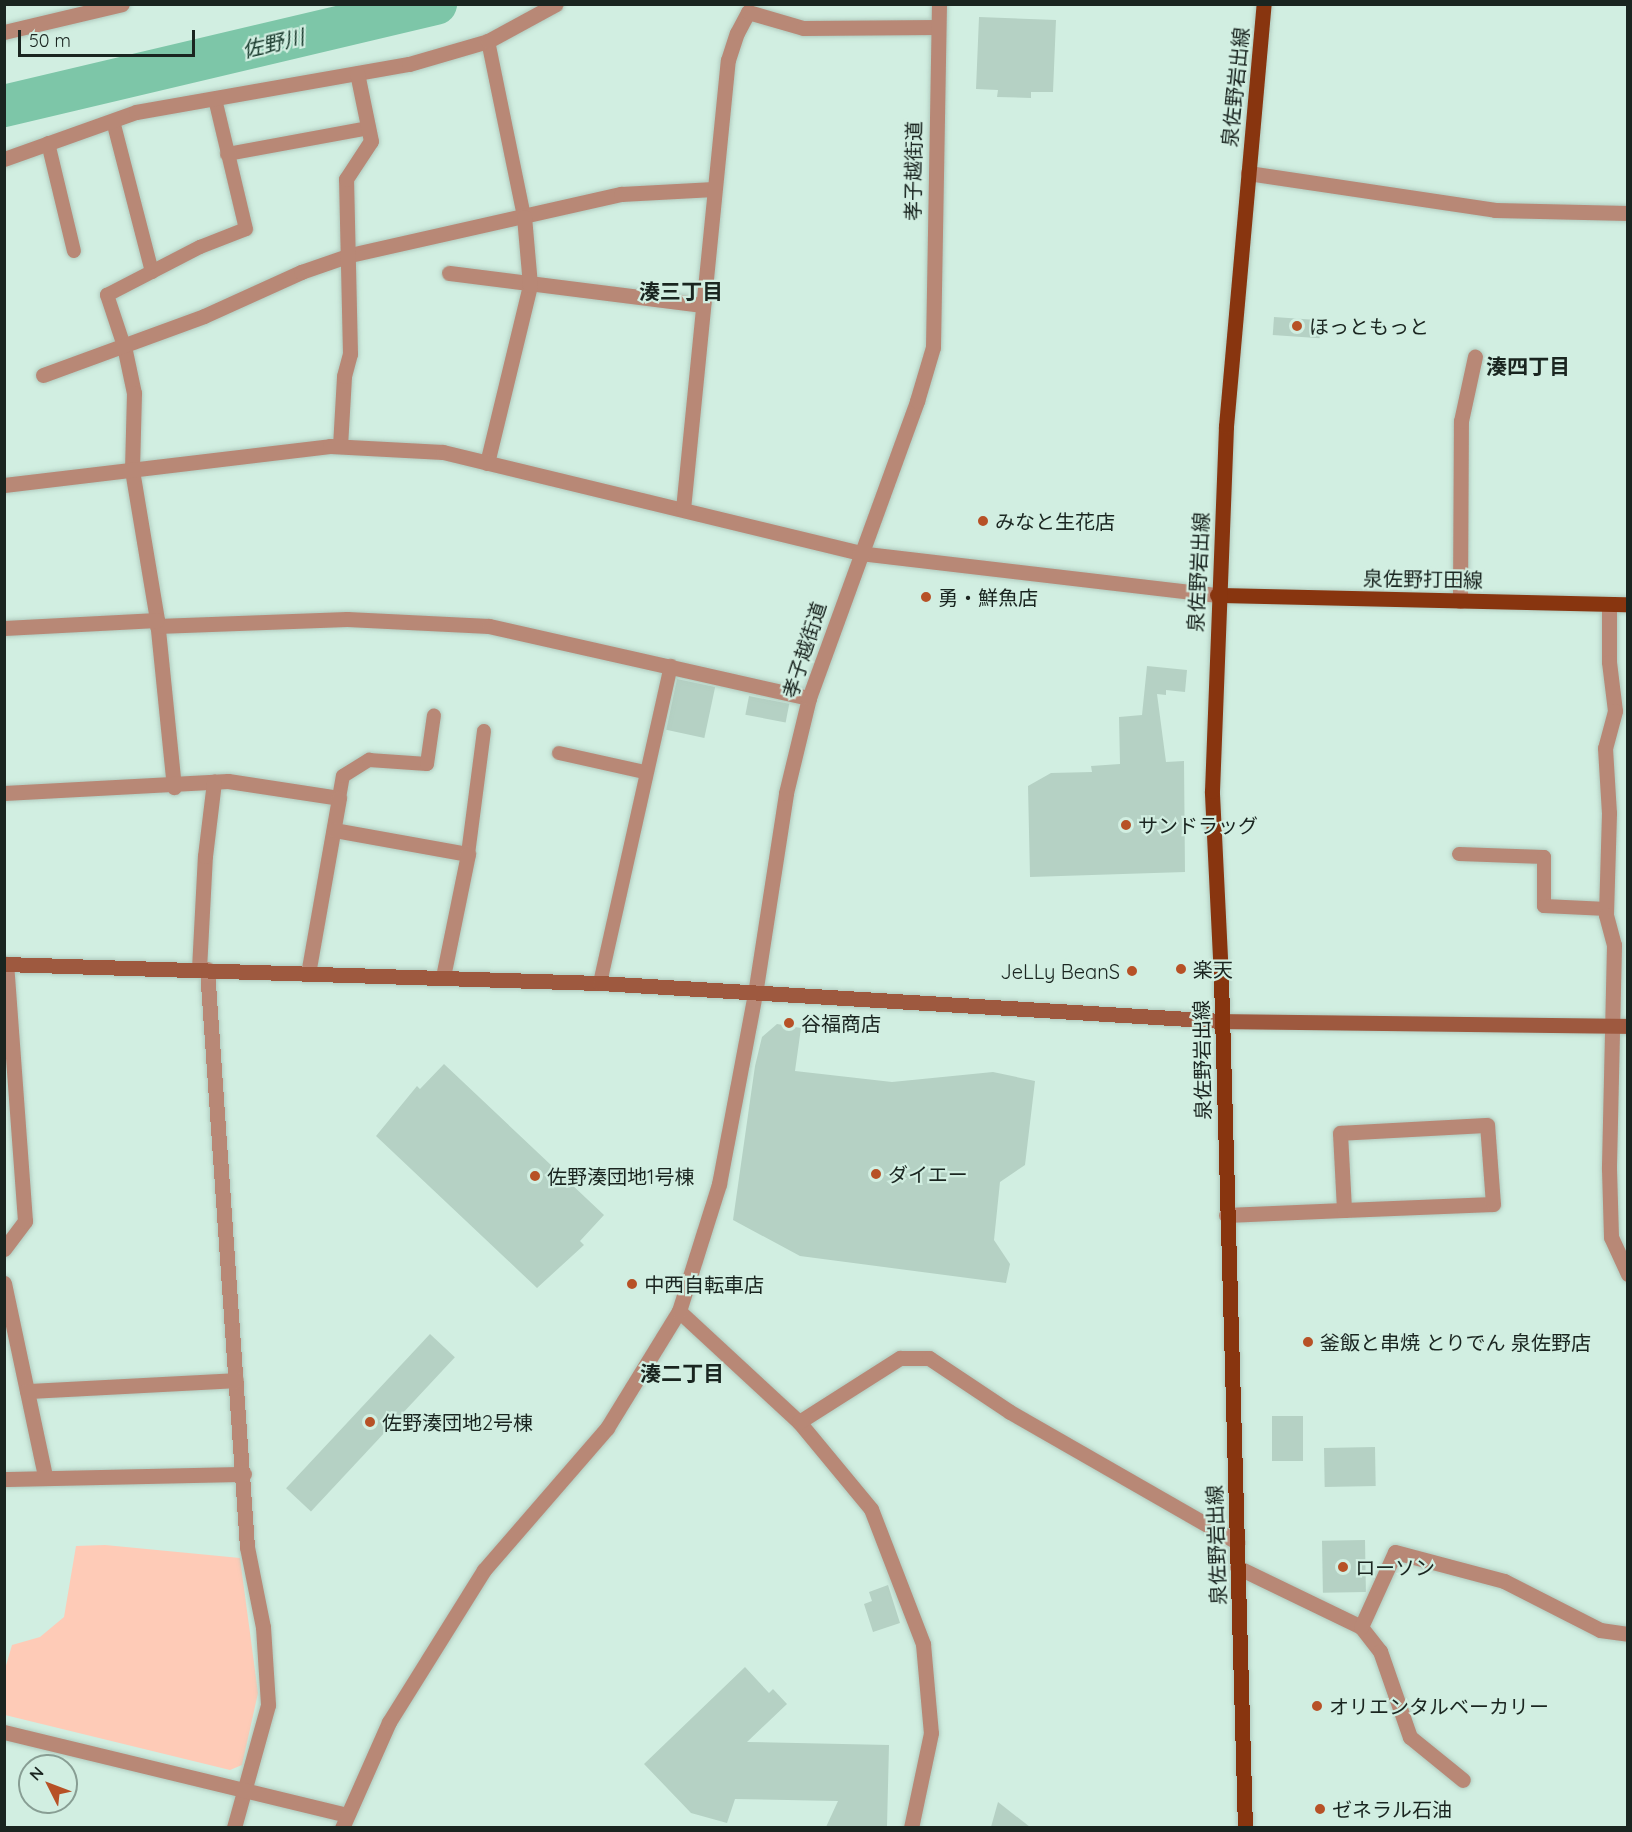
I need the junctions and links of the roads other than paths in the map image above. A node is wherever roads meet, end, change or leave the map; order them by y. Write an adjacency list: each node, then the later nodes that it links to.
1 (122, 4): 6 (street)
2 (556, 4): 7 (street)
3 (939, 4): 5 (street, 孝子越街道)
4 (1264, 4): 15 (main road, 泉佐野岩出線)
5 (938, 27): 16 (street); 33 (street, 孝子越街道)
6 (4, 32)
7 (488, 41): 8 (street); 18 (lane)
8 (357, 73): 9 (street); 11 (street)
9 (214, 99): 10 (street); 13 (lane)
10 (114, 121): 12 (street); 21 (lane)
11 (369, 128): 13 (lane); 20 (street)
12 (48, 143): 14 (street); 19 (lane)
13 (227, 154): 21 (lane)
14 (4, 159)
15 (1248, 173): 17 (street); 34 (main road, 泉佐野岩出線)
16 (714, 189): 18 (street); 24 (street)
17 (1628, 213)
18 (524, 217): 20 (street); 23 (street)
19 (74, 251)
20 (350, 255): 25 (street); 28 (street)
21 (152, 272): 25 (lane)
22 (449, 273): 23 (street)
23 (530, 285): 24 (street); 29 (street)
24 (703, 305): 32 (street)
25 (124, 346): 27 (street); 30 (street)
26 (1475, 356): 35 (street)
27 (42, 375)
28 (340, 446): 29 (street); 30 (street)
29 (487, 463): 32 (street)
30 (132, 470): 31 (street); 38 (street)
31 (4, 485)
32 (683, 509): 33 (street)
33 (859, 553): 34 (street); 41 (street, 孝子越街道)
34 (1217, 596): 35 (main road, 泉佐野打田線); 60 (main road, 泉佐野岩出線)
35 (1460, 601): 36 (main road, 泉佐野打田線)
36 (1609, 604): 37 (main road, 泉佐野打田線); 53 (street)
37 (1628, 604)
38 (157, 623): 39 (street); 40 (street); 47 (street)
39 (4, 628)
40 (671, 666): 41 (street); 45 (lane)
41 (809, 698): 59 (street, 孝子越街道)
42 (434, 715): 49 (lane)
43 (484, 731): 51 (lane)
44 (559, 753): 45 (lane)
45 (645, 772): 58 (lane)
46 (214, 782): 47 (street); 49 (street); 55 (street)
47 (174, 787): 48 (street)
48 (4, 793)
49 (339, 798): 50 (street)
50 (333, 830): 51 (street); 56 (street)
51 (468, 854): 57 (street)
52 (1459, 854): 53 (lane)
53 (1607, 909): 61 (street)
54 (5, 964): 55 (street); 65 (street)
55 (203, 969): 56 (street); 70 (street)
56 (308, 973): 57 (street)
57 (443, 977): 58 (street)
58 (600, 983): 59 (street)
59 (755, 994): 60 (street); 68 (street, 孝子越街道)
60 (1222, 1021): 61 (street); 64 (main road, 泉佐野岩出線)
61 (1611, 1025): 62 (street); 66 (street)
62 (1628, 1026)
63 (1344, 1210): 63 (street); 64 (street)
64 (1226, 1215): 76 (main road, 泉佐野岩出線)
65 (4, 1249)
66 (1628, 1274)
67 (4, 1283): 69 (street)
68 (679, 1311): 72 (street); 83 (street, 孝子越街道)
69 (11, 1340): 71 (street)
70 (236, 1380): 71 (street); 73 (street)
71 (27, 1391): 74 (street)
72 (799, 1422): 76 (street); 85 (street)
73 (244, 1474): 74 (street); 82 (street)
74 (45, 1476): 75 (street)
75 (4, 1479)
76 (1237, 1542): 77 (main road, 泉佐野岩出線)
77 (1237, 1567): 78 (street); 86 (main road, 泉佐野岩出線)
78 (1361, 1627): 79 (street); 81 (street)
79 (1628, 1634)
80 (4, 1732): 82 (street)
81 (1463, 1780)
82 (247, 1789): 83 (street); 84 (street)
83 (346, 1824)
84 (234, 1827)
85 (911, 1827)
86 (1245, 1827)

